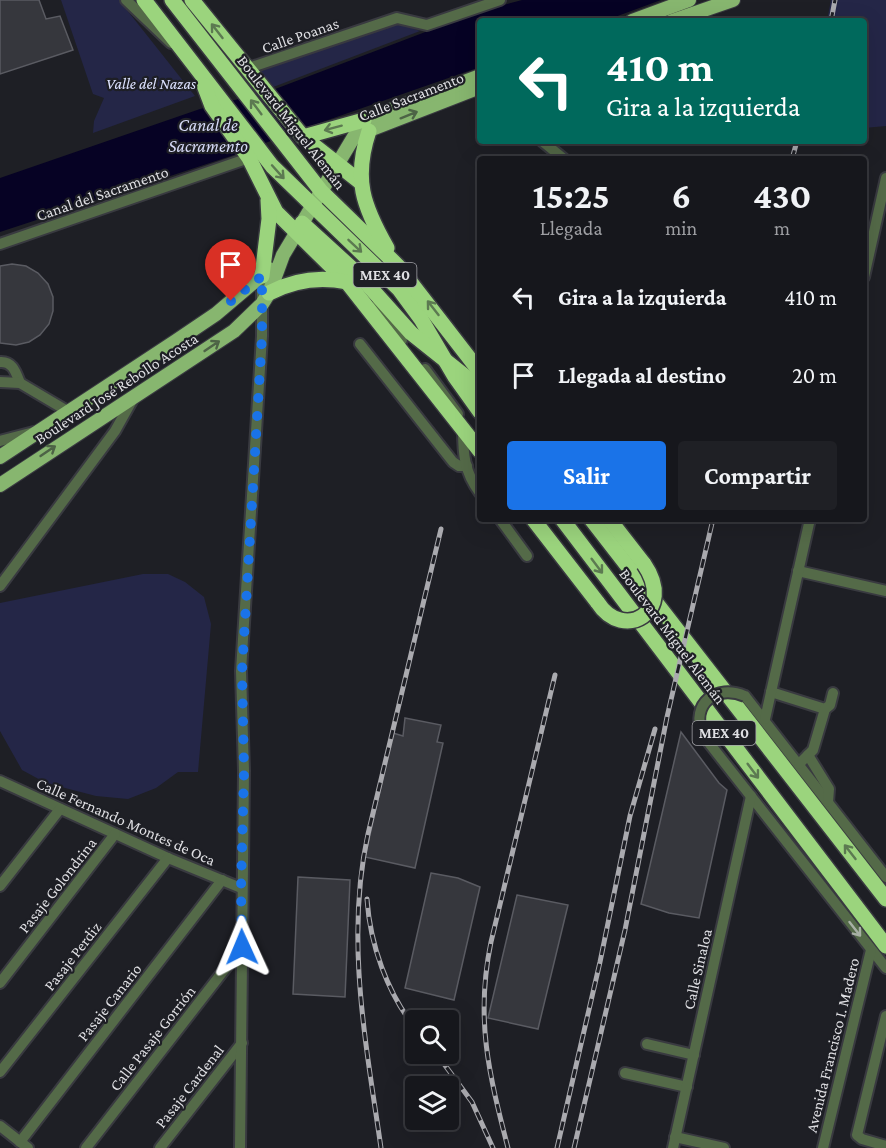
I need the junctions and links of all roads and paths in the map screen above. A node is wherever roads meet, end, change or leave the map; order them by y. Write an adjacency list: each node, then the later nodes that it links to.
1 (126, 0): 10 (street)
2 (144, 0): 10 (highway, MEX 40)
3 (172, 0): 22 (highway, Boulevard Miguel Alemán / MEX 40, one-way to 3)
4 (192, 0): 11 (highway, one-way to 4)
5 (500, 0): 11 (street, Calle Poanas)
6 (689, 0): 8 (main road)
7 (733, 0): 9 (main road)
8 (640, 18)
9 (681, 18)
10 (186, 53): 15 (highway, MEX 40)
11 (246, 69): 14 (highway)
12 (477, 84): 13 (main road, Calle Sacramento)
13 (362, 129): 14 (highway, one-way to 14); 19 (main road, Calle Sacramento); 21 (highway)
14 (303, 137): 19 (highway)
15 (243, 138): 18 (highway); 24 (highway, MEX 40, one-way to 24)
16 (546, 144): 17 (street)
17 (560, 156)
18 (249, 159): 23 (highway); 26 (street, Canal del Sacramento)
19 (336, 165): 21 (highway); 22 (main road, Calle Sacramento)
20 (886, 178): 28 (street)
21 (359, 181): 29 (highway)
22 (321, 191): 24 (main road, Boulevard José Rebollo Acosta); 29 (highway, Boulevard Miguel Alemán / MEX 40)
23 (268, 197): 25 (highway); 30 (highway)
24 (312, 206): 25 (main road, Boulevard José Rebollo Acosta); 37 (highway, MEX 40, one-way to 37)
25 (299, 227): 27 (main road, Boulevard José Rebollo Acosta); 31 (highway); 32 (highway)
26 (0, 244)
27 (283, 255): 30 (main road, Boulevard José Rebollo Acosta); 33 (main road, Boulevard José Rebollo Acosta)
28 (867, 264)
29 (398, 266): 34 (highway, Boulevard Miguel Alemán / MEX 40, one-way to 29)
30 (262, 276): 33 (street); 35 (main road, Boulevard José Rebollo Acosta)
31 (347, 282): 33 (highway); 49 (highway)
32 (372, 288): 37 (highway); 49 (street)
33 (265, 299): 38 (main road, Boulevard José Rebollo Acosta, one-way to 33); 82 (street)
34 (457, 340): 39 (highway); 41 (highway, Boulevard Miguel Alemán / MEX 40)
35 (176, 341): 38 (main road); 47 (main road, Boulevard José Rebollo Acosta)
36 (360, 344): 54 (street)
37 (442, 356): 44 (highway); 46 (highway, MEX 40)
38 (192, 359): 45 (main road, Boulevard José Rebollo Acosta)
39 (477, 360)
40 (0, 363): 43 (street)
41 (477, 368)
42 (0, 382): 43 (street)
43 (20, 382): 47 (street)
44 (477, 385)
45 (134, 397): 55 (main road, Boulevard José Rebollo Acosta, one-way to 45); 65 (street)
46 (477, 408)
47 (69, 412): 48 (main road, Boulevard José Rebollo Acosta)
48 (40, 430): 51 (street); 53 (main road, Boulevard José Rebollo Acosta)
49 (464, 430): 50 (highway); 52 (highway); 54 (street)
50 (477, 436)
51 (0, 441)
52 (477, 447)
53 (0, 457)
54 (467, 466): 56 (street)
55 (2, 484)
56 (477, 489)
57 (502, 522): 63 (street)
58 (535, 522): 61 (highway, bridge)
59 (564, 522): 85 (highway, Boulevard Miguel Alemán / MEX 40, one-way to 85)
60 (593, 522): 83 (highway, Boulevard Miguel Alemán / MEX 40, one-way to 60)
61 (611, 522)
62 (809, 522): 64 (street)
63 (527, 556)
64 (798, 571): 66 (street); 67 (street)
65 (0, 586)
66 (886, 591)
67 (771, 692): 69 (street); 70 (street)
68 (833, 693): 69 (street)
69 (825, 709): 71 (street)
70 (765, 719): 72 (street); 74 (street, bridge)
71 (808, 755): 72 (street); 75 (street)
72 (799, 764): 75 (street)
73 (0, 781): 76 (street, Calle Fernando Montes de Oca)
74 (751, 796): 85 (street, one-way to 85); 91 (street, Calle Sinaloa)
75 (828, 802): 79 (street)
76 (60, 809): 77 (street, Calle Fernando Montes de Oca); 81 (street)
77 (115, 834): 78 (street, Calle Fernando Montes de Oca); 87 (street, Pasaje Golondrina)
78 (168, 858): 80 (street, Calle Fernando Montes de Oca); 94 (street, Pasaje Perdiz)
79 (886, 878)
80 (222, 880): 82 (street, Calle Fernando Montes de Oca); 100 (street, Pasaje Canario)
81 (0, 886)
82 (241, 888): 84 (street)
83 (886, 899)
84 (242, 947): 89 (street); 102 (street, Calle Pasaje Gorrión)
85 (879, 948): 86 (street); 107 (street, Avenida Francisco I. Madero)
86 (886, 968)
87 (0, 983)
88 (886, 1016): 92 (street)
89 (242, 1043): 98 (street); 103 (street, Pasaje Cardenal)
90 (647, 1044): 91 (street)
91 (694, 1055): 96 (street, Calle Sinaloa)
92 (873, 1063): 93 (street); 101 (street)
93 (886, 1066)
94 (0, 1072)
95 (626, 1073): 96 (street)
96 (687, 1087): 99 (street, Calle Sinaloa)
97 (0, 1126): 100 (street)
98 (241, 1136): 104 (street); 105 (street)
99 (674, 1143): 106 (street)
100 (24, 1145)
101 (886, 1146)
102 (86, 1148)
103 (160, 1148)
104 (232, 1148)
105 (240, 1148)
106 (724, 1148)
107 (823, 1148)

